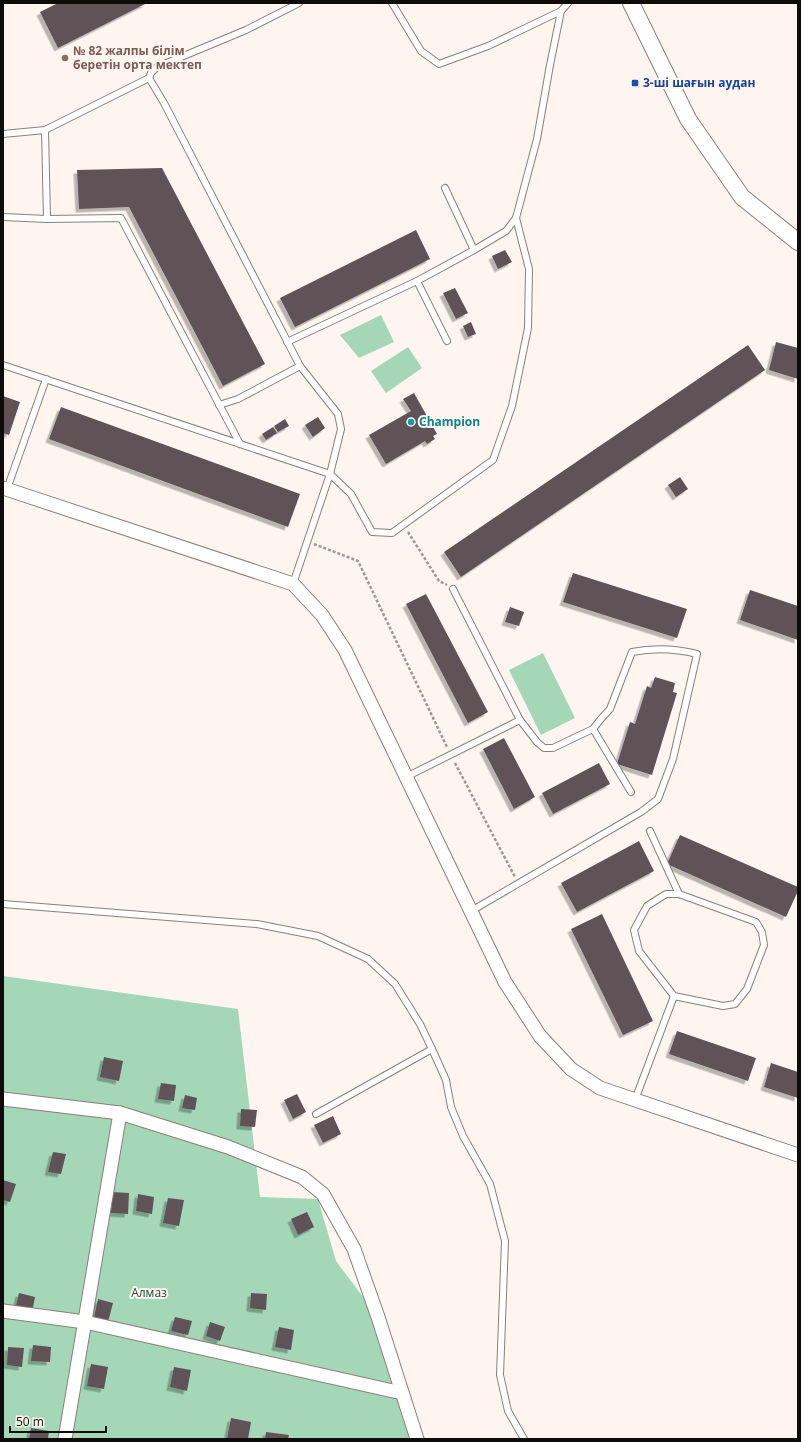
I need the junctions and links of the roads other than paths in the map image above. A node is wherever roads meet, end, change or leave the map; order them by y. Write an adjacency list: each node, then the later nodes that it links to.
1 (299, 3): 6 (lane)
2 (392, 3): 5 (lane)
3 (568, 3): 5 (lane)
4 (631, 3): 13 (street)
5 (561, 11): 11 (lane)
6 (149, 78): 7 (lane); 17 (lane)
7 (45, 130): 8 (lane); 12 (lane)
8 (3, 134)
9 (445, 188): 14 (lane)
10 (3, 217): 12 (lane)
11 (516, 218): 14 (lane); 23 (lane)
12 (47, 219): 21 (lane)
13 (798, 242)
14 (474, 250): 15 (lane)
15 (417, 280): 16 (lane); 17 (lane)
16 (446, 340)
17 (287, 342): 19 (lane)
18 (3, 364): 20 (lane)
19 (300, 366): 21 (lane); 23 (lane)
20 (46, 379): 22 (lane); 24 (lane)
21 (219, 406): 22 (lane)
22 (240, 444): 23 (lane)
23 (330, 474): 25 (lane)
24 (5, 488): 25 (street)
25 (293, 584): 29 (street)
26 (453, 589): 27 (lane)
27 (520, 720): 28 (lane); 29 (lane)
28 (593, 728): 30 (lane); 34 (lane)
29 (406, 777): 34 (street)
30 (631, 792)
31 (650, 831): 32 (lane)
32 (679, 894): 35 (lane); 35 (lane)
33 (3, 904): 36 (lane)
34 (471, 912): 38 (street)
35 (674, 996): 38 (lane)
36 (432, 1049): 40 (lane); 47 (lane)
37 (3, 1099): 39 (street)
38 (635, 1100): 41 (street)
39 (120, 1114): 43 (street); 44 (street)
40 (316, 1114)
41 (798, 1155)
42 (3, 1311): 43 (street)
43 (85, 1322): 44 (street); 45 (street)
44 (402, 1393): 46 (street)
45 (65, 1439)
46 (417, 1439)
47 (524, 1439)

